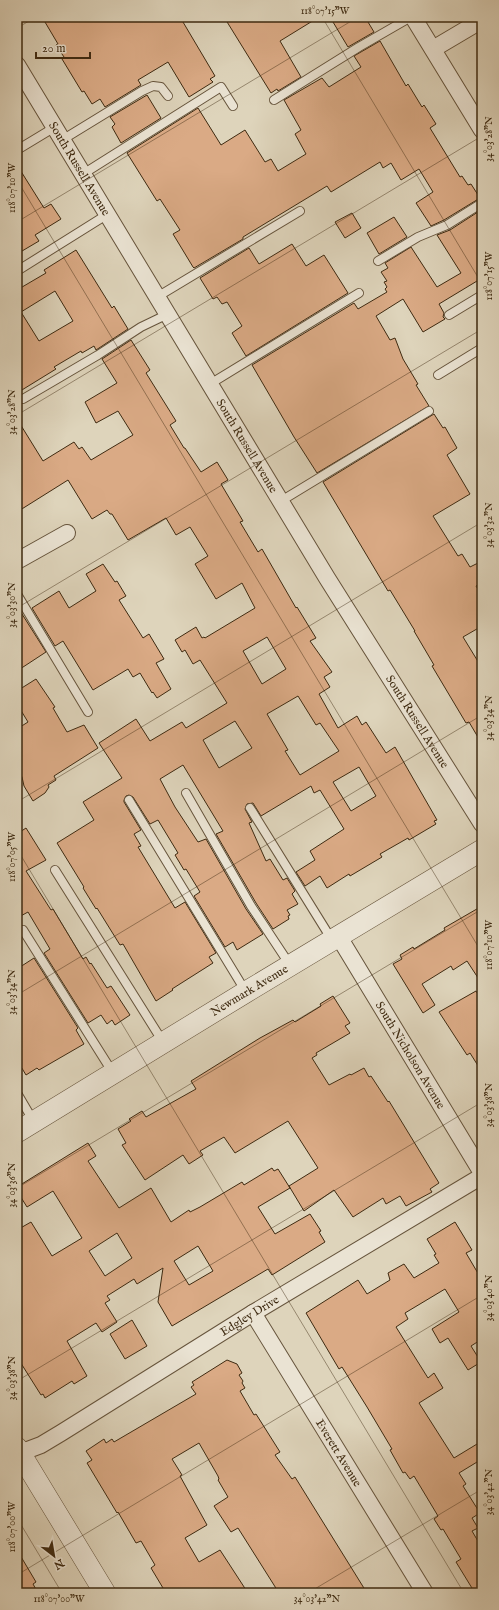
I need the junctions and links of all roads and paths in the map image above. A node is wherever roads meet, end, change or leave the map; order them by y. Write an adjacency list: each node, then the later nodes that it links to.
1 (412, 17): 3 (street); 6 (lane)
2 (482, 20): 3 (street)
3 (433, 49): 8 (street)
4 (17, 65): 9 (street, South Russell Avenue)
5 (168, 96): 9 (lane)
6 (274, 100)
7 (233, 106): 11 (lane)
8 (482, 130)
9 (59, 134): 10 (lane); 11 (street, South Russell Avenue)
10 (17, 150)
11 (83, 174): 14 (street, South Russell Avenue)
12 (482, 203): 15 (lane)
13 (300, 211): 19 (lane)
14 (108, 214): 16 (lane); 19 (street, South Russell Avenue)
15 (378, 261)
16 (17, 271)
17 (359, 293): 24 (lane)
18 (482, 295): 21 (lane)
19 (158, 297): 20 (street, South Russell Avenue)
20 (168, 314): 24 (street, South Russell Avenue); 25 (lane)
21 (449, 315)
22 (482, 348): 23 (lane)
23 (438, 375)
24 (210, 384): 27 (street, South Russell Avenue)
25 (23, 399)
26 (429, 411): 27 (lane)
27 (281, 501): 35 (street, South Russell Avenue)
28 (66, 534): 29 (street)
29 (17, 561)
30 (17, 594): 31 (lane)
31 (88, 712)
32 (186, 793): 40 (lane)
33 (129, 800): 41 (lane)
34 (250, 808): 39 (lane)
35 (482, 824)
36 (482, 850): 39 (street, Newmark Avenue)
37 (55, 870): 42 (lane)
38 (23, 930): 43 (lane)
39 (336, 938): 40 (street, Newmark Avenue); 46 (street, South Nicholson Avenue)
40 (290, 965): 41 (street, Newmark Avenue)
41 (246, 992): 42 (street, Newmark Avenue)
42 (163, 1042): 43 (street, Newmark Avenue)
43 (113, 1073): 45 (street, Newmark Avenue)
44 (17, 1093): 45 (lane)
45 (26, 1127)
46 (482, 1175): 47 (street, Edgley Drive)
47 (253, 1313): 48 (street, Edgley Drive); 50 (street, Everett Avenue)
48 (18, 1452): 49 (street)
49 (105, 1593)
50 (425, 1593)

